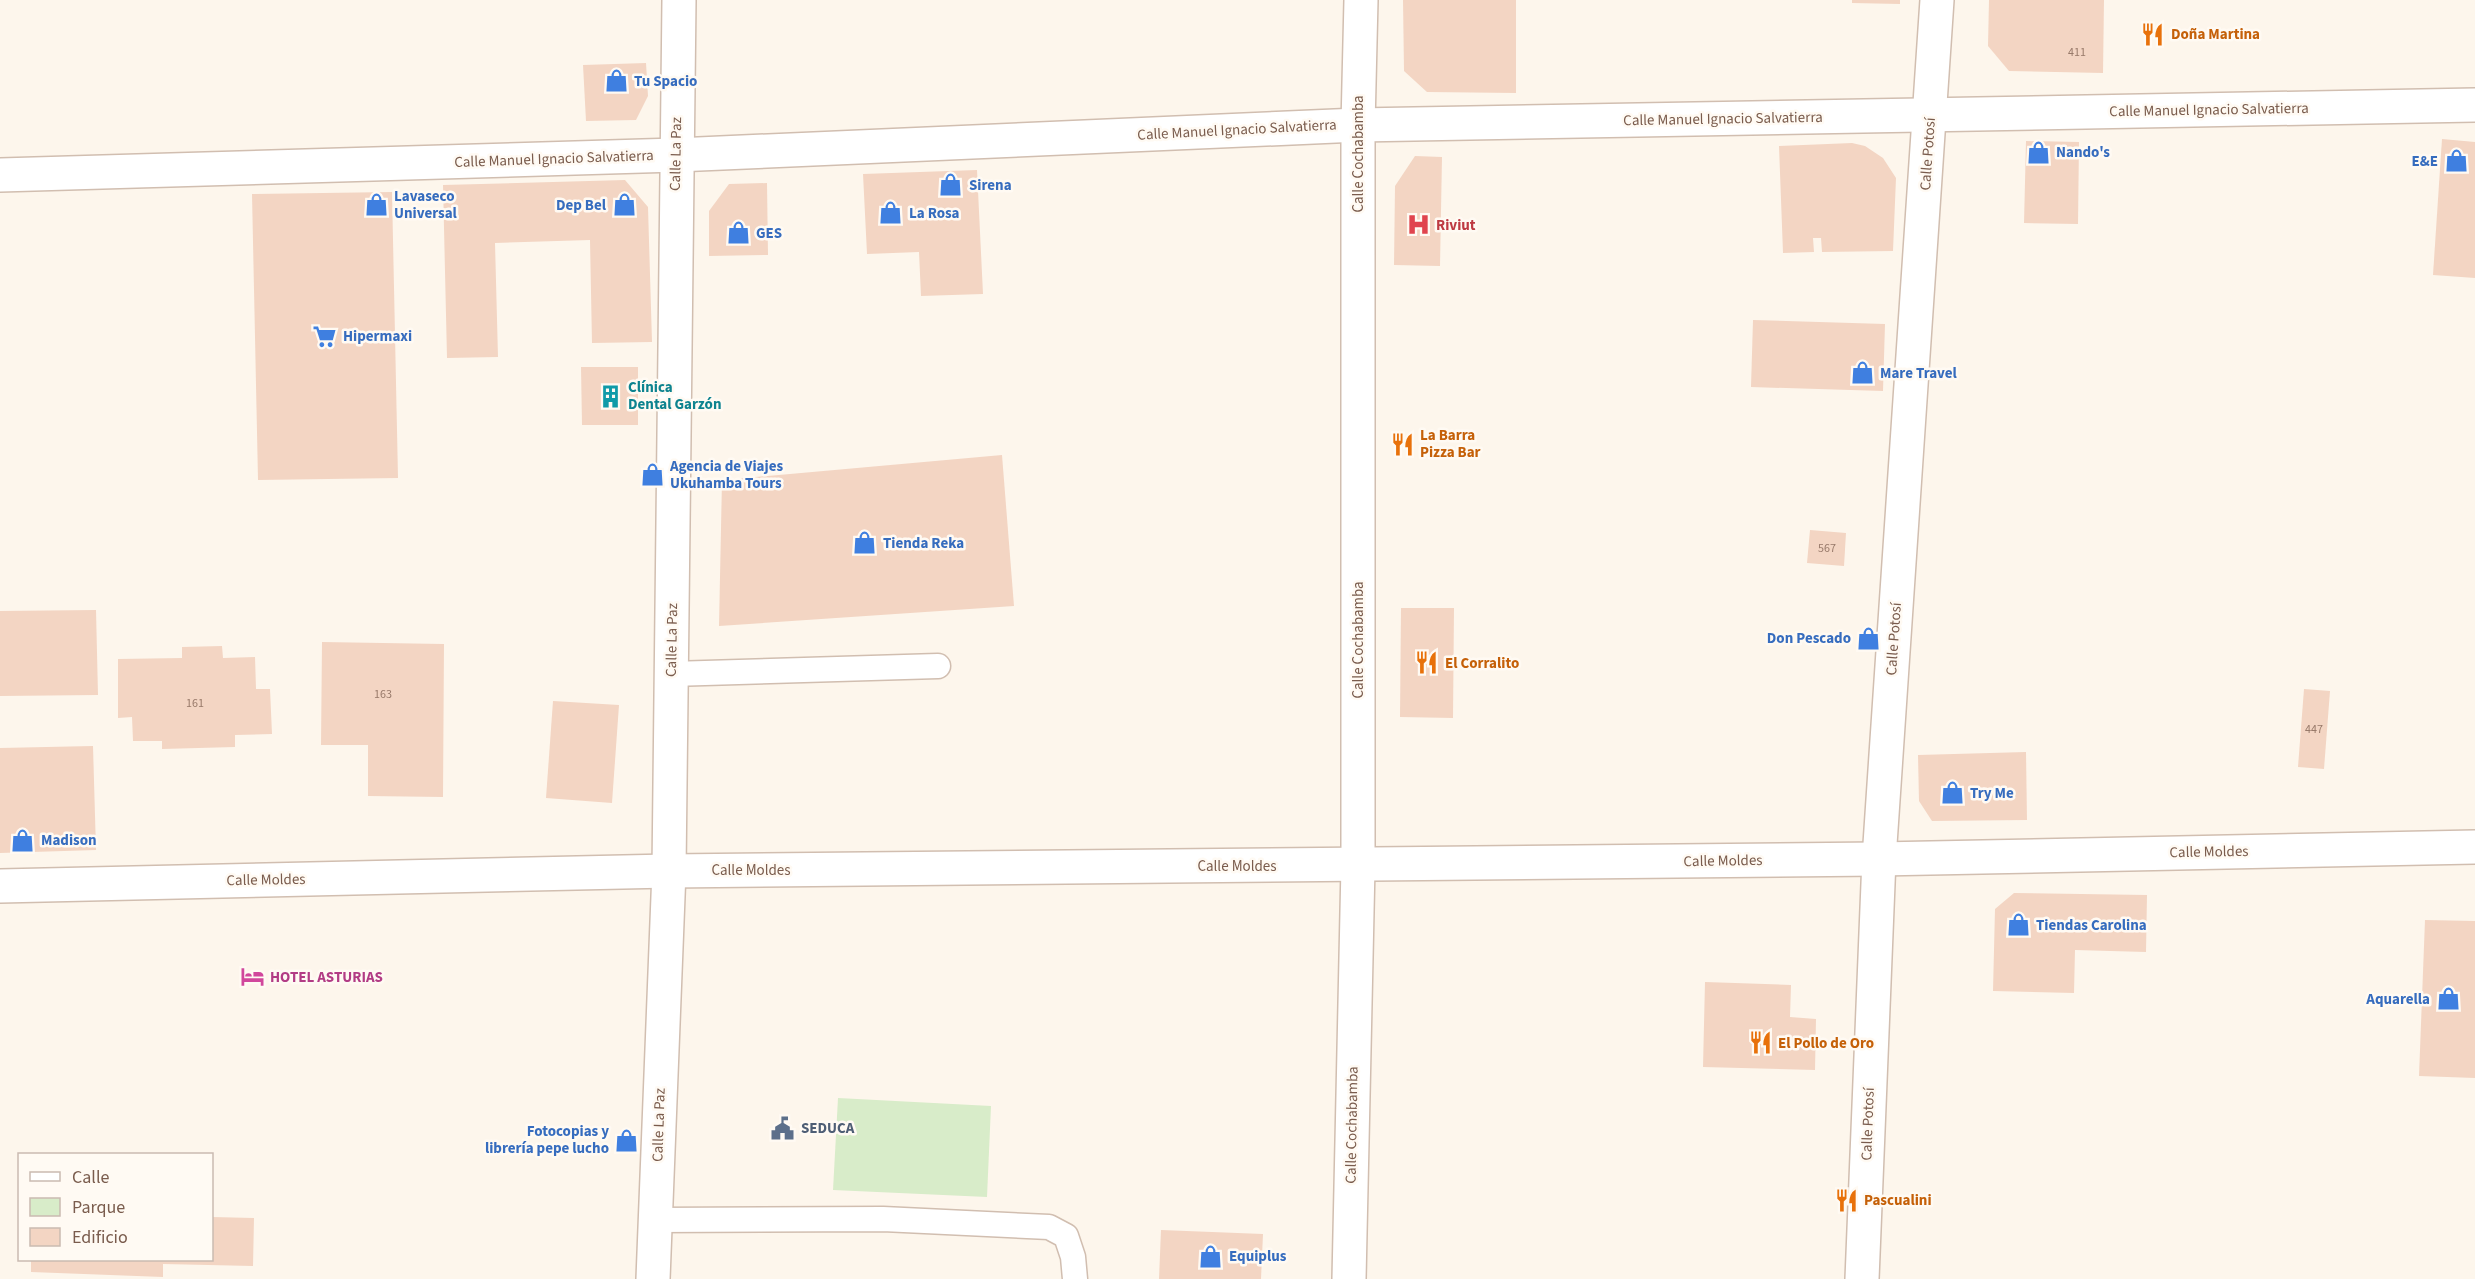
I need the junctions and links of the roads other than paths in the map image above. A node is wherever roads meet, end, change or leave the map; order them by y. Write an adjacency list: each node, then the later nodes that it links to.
1 (679, 0): 7 (street, Calle La Paz)
2 (1361, 0): 6 (street, Calle Cochabamba)
3 (1937, 0): 5 (street, Calle Potosí)
4 (2475, 105): 5 (street, Calle Manuel Ignacio Salvatierra)
5 (1930, 115): 6 (street, Calle Manuel Ignacio Salvatierra); 12 (street, Calle Potosí)
6 (1358, 125): 7 (street, Calle Manuel Ignacio Salvatierra); 13 (street, Calle Cochabamba)
7 (676, 155): 8 (street, Calle Manuel Ignacio Salvatierra); 10 (street, Calle La Paz)
8 (0, 175)
9 (938, 666): 10 (lane)
10 (671, 674): 14 (street, Calle La Paz)
11 (2475, 847): 12 (street, Calle Moldes)
12 (1879, 859): 13 (street, Calle Moldes); 20 (street, Calle Potosí)
13 (1358, 866): 14 (street, Calle Moldes); 19 (street, Calle Cochabamba)
14 (669, 871): 15 (street, Calle Moldes); 16 (street, Calle La Paz)
15 (0, 886)
16 (656, 1220): 17 (street, Calle La Paz); 18 (lane)
17 (653, 1279)
18 (1075, 1279)
19 (1349, 1279)
20 (1862, 1279)

